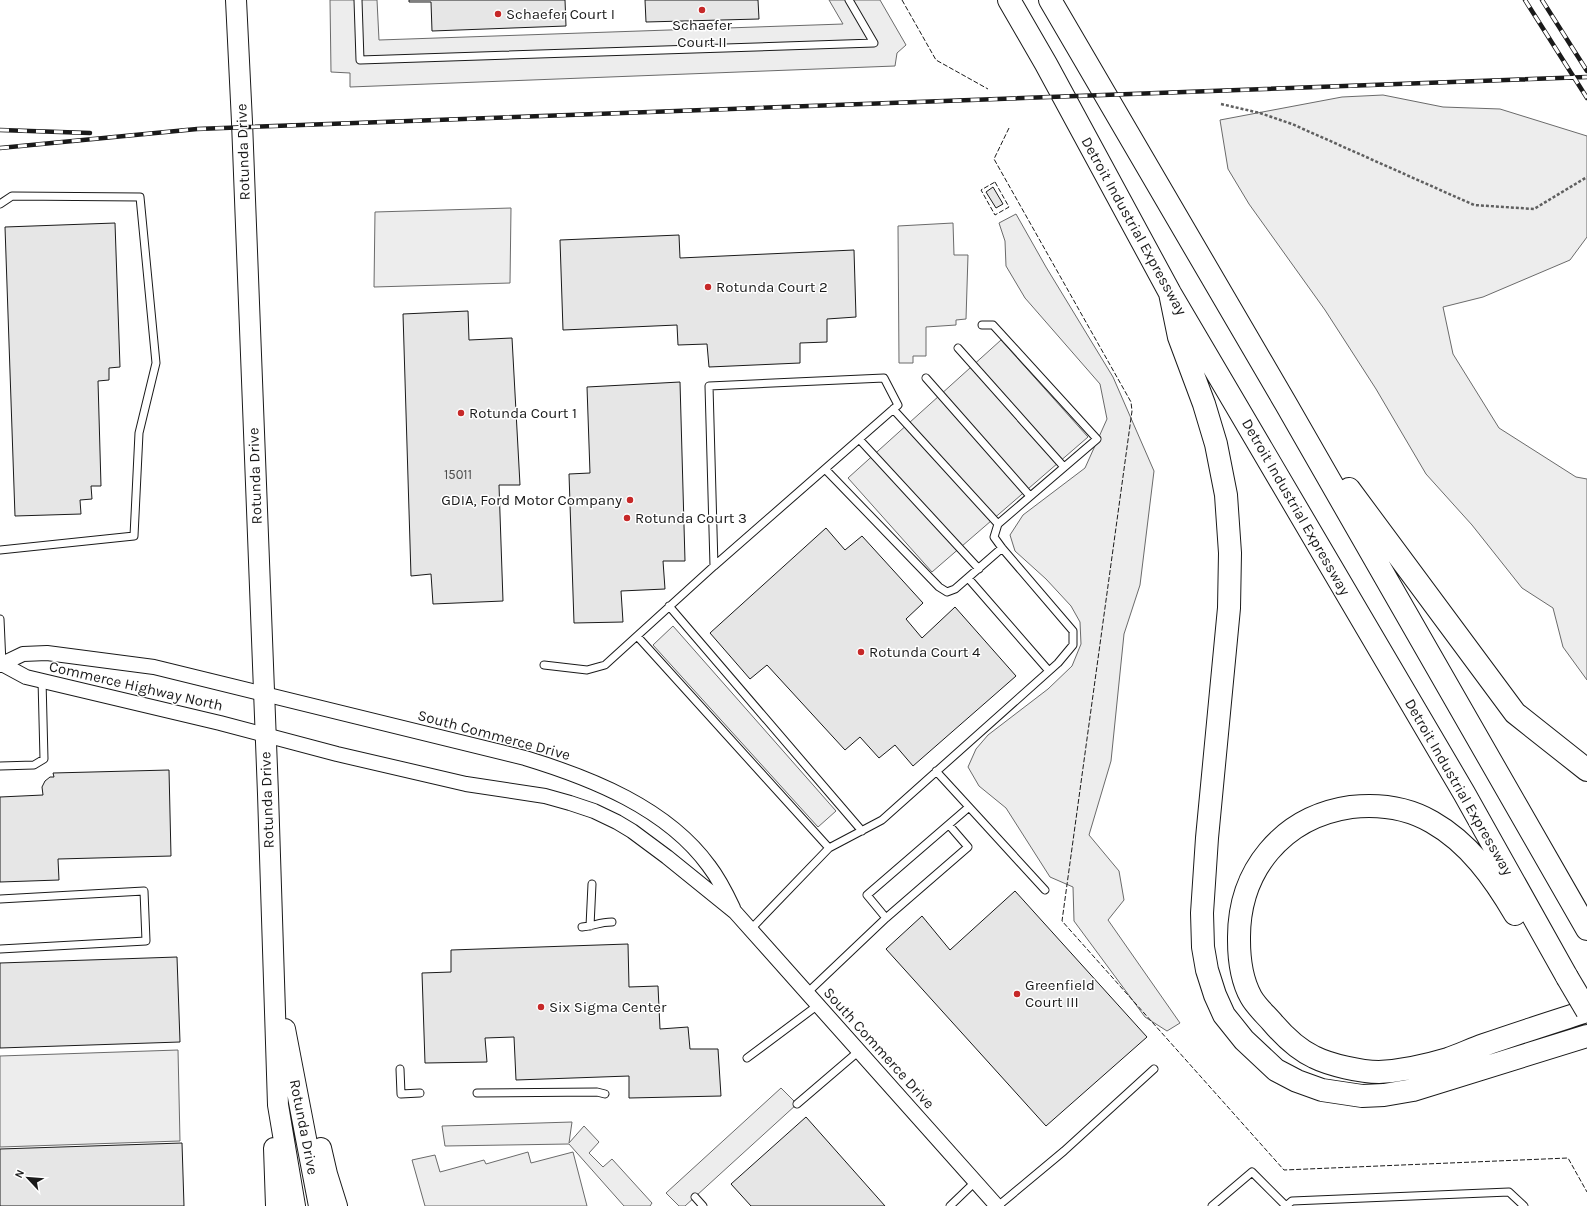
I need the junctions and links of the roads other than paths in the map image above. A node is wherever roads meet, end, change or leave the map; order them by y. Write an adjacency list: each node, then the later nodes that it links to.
1 (236, 0): 30 (main road, Rotunda Drive)
2 (358, 0): 3 (lane)
3 (849, 0)
4 (1009, 0): 7 (highway, Detroit Industrial Expressway)
5 (1050, 0): 11 (highway)
6 (0, 204): 19 (lane)
7 (1170, 293): 51 (highway, Detroit Industrial Expressway); 55 (highway)
8 (982, 325): 14 (lane)
9 (958, 348): 14 (lane)
10 (926, 378): 16 (lane)
11 (1286, 404): 33 (highway); 48 (highway)
12 (893, 409): 13 (lane); 17 (lane); 20 (lane)
13 (859, 439): 15 (lane); 21 (lane)
14 (1064, 467): 16 (lane)
15 (825, 469): 20 (lane); 22 (lane)
16 (1030, 496): 17 (lane)
17 (998, 524): 18 (lane)
18 (1002, 548): 21 (lane); 28 (lane)
19 (0, 550)
20 (714, 566): 23 (lane)
21 (979, 569): 22 (lane)
22 (968, 578): 28 (lane)
23 (669, 606): 25 (lane); 37 (lane)
24 (0, 619): 26 (lane)
25 (637, 636): 27 (lane); 38 (lane)
26 (1, 665): 29 (street, Commerce Highway North); 30 (street, Commerce Highway North)
27 (544, 665)
28 (1049, 671): 34 (lane)
29 (42, 680): 31 (street, Commerce Highway North); 32 (lane)
30 (263, 694): 31 (main road, Rotunda Drive); 42 (street, South Commerce Drive)
31 (264, 735): 42 (street, South Commerce Drive); 50 (main road, Rotunda Drive)
32 (0, 766)
33 (1587, 770)
34 (936, 771): 35 (lane); 37 (lane)
35 (969, 807): 36 (lane); 40 (lane)
36 (949, 825): 43 (lane); 43 (lane)
37 (862, 831): 38 (lane)
38 (829, 848): 47 (lane)
39 (592, 884): 45 (lane)
40 (1045, 890)
41 (0, 899): 49 (lane)
42 (735, 912): 47 (street, South Commerce Drive)
43 (886, 918): 52 (lane)
44 (612, 922): 45 (lane)
45 (590, 926): 46 (lane)
46 (582, 927)
47 (751, 929): 52 (street, South Commerce Drive)
48 (1587, 929)
49 (0, 948)
50 (272, 952): 57 (main road, Rotunda Drive); 67 (main road); 68 (main road, Rotunda Drive)
51 (1563, 970): 54 (highway, Detroit Industrial Expressway, bridge); 54 (highway)
52 (807, 993): 53 (street, South Commerce Drive)
53 (818, 1005): 56 (street, South Commerce Drive); 58 (lane)
54 (1587, 1011)
55 (1587, 1036)
56 (859, 1051): 64 (lane); 65 (street, South Commerce Drive)
57 (290, 1056): 69 (main road, Rotunda Drive); 70 (main road)
58 (747, 1058)
59 (400, 1069): 62 (lane)
60 (1154, 1069): 73 (lane)
61 (478, 1093): 63 (lane)
62 (420, 1094)
63 (605, 1094)
64 (797, 1104)
65 (975, 1182): 72 (lane); 73 (street, South Commerce Drive)
66 (695, 1197): 71 (lane)
67 (276, 1206)
68 (295, 1206)
69 (319, 1206)
70 (337, 1206)
71 (703, 1206)
72 (950, 1206)
73 (997, 1206)
74 (1212, 1206): 75 (lane)
75 (1286, 1206): 76 (lane)
76 (1524, 1206)

